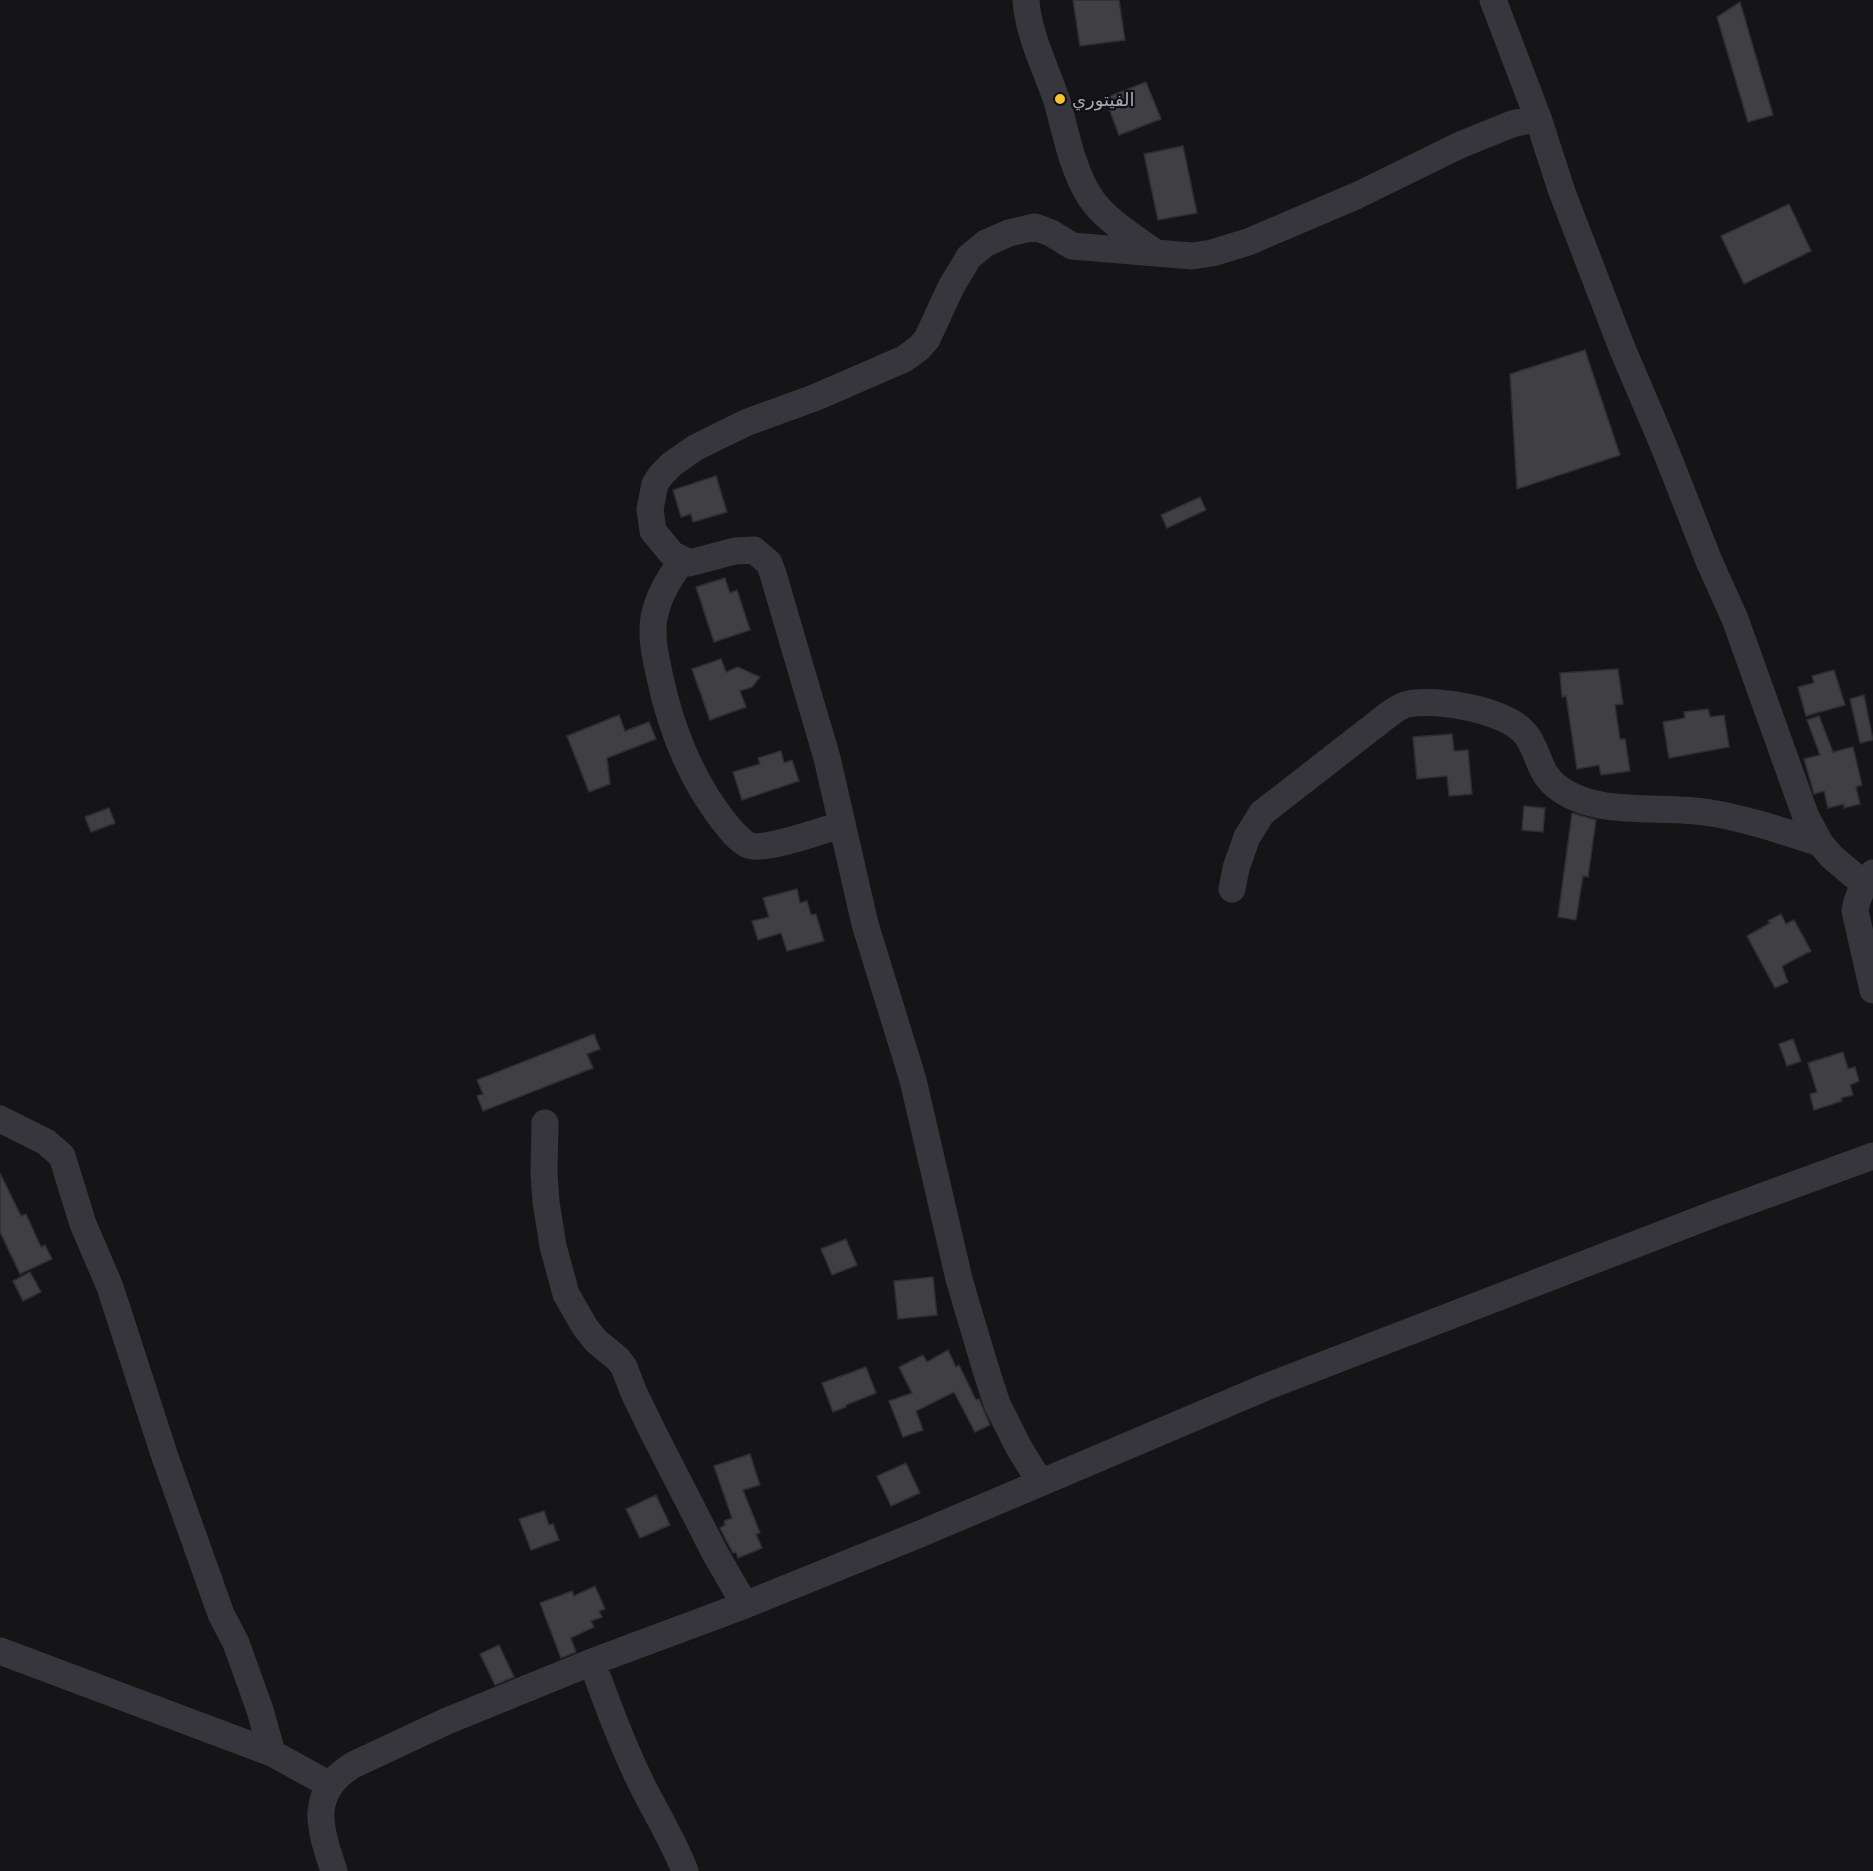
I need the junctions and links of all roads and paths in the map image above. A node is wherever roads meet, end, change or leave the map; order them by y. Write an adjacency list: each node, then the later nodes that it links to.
1 (1026, 0): 4 (street)
2 (1493, 0): 3 (street)
3 (1538, 118): 4 (street); 7 (street)
4 (1156, 253): 5 (street)
5 (682, 561): 6 (street); 6 (street)
6 (841, 825): 14 (street)
7 (1820, 843): 8 (street); 9 (street)
8 (1868, 879): 10 (street)
9 (1232, 889)
10 (1873, 990)
11 (0, 1119): 18 (street)
12 (545, 1123): 15 (street)
13 (1873, 1156): 14 (street)
14 (1040, 1482): 15 (street)
15 (746, 1605): 17 (street)
16 (0, 1650): 18 (street)
17 (592, 1662): 19 (street); 21 (street)
18 (272, 1753): 19 (street)
19 (330, 1785): 20 (street)
20 (334, 1871)
21 (685, 1871)

